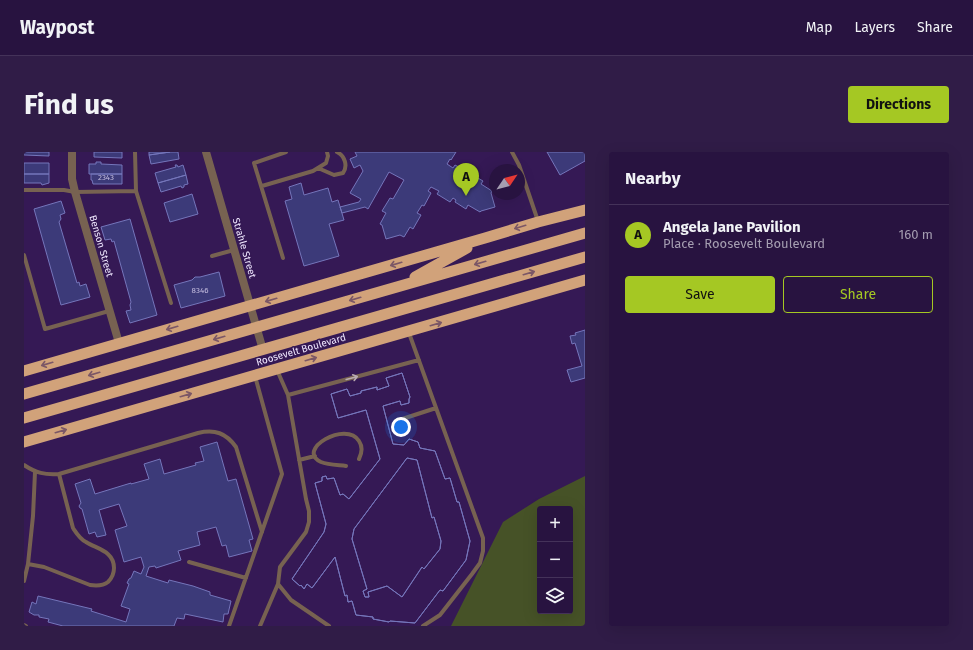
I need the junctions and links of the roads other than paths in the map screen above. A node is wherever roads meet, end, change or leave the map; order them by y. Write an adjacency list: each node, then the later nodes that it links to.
1 (72, 152): 12 (street, Benson Street)
2 (136, 152): 11 (lane)
3 (206, 152): 17 (street, Strahle Street)
4 (286, 152): 9 (lane)
5 (328, 152): 8 (lane)
6 (337, 152): 8 (lane)
7 (512, 152): 14 (lane)
8 (318, 168): 9 (lane)
9 (262, 186): 21 (lane)
10 (24, 190): 12 (lane)
11 (136, 191): 12 (lane); 24 (lane)
12 (75, 192): 26 (street, Benson Street)
13 (585, 210): 14 (highway)
14 (538, 222): 16 (highway, one-way to 16)
15 (585, 233): 23 (highway, one-way to 23)
16 (485, 238): 23 (highway); 25 (highway, one-way to 25)
17 (234, 250): 19 (lane); 25 (street, Strahle Street)
18 (24, 255): 26 (lane)
19 (212, 256)
20 (585, 257): 30 (highway, Roosevelt Boulevard, one-way to 20)
21 (283, 258)
22 (585, 280): 28 (highway, Roosevelt Boulevard, one-way to 22)
23 (398, 286): 27 (highway, one-way to 27)
24 (171, 303)
25 (250, 306): 27 (street, Strahle Street); 29 (highway, one-way to 29)
26 (109, 311): 29 (street, Benson Street)
27 (256, 327): 30 (street, Strahle Street); 35 (highway, one-way to 35)
28 (408, 332): 31 (lane); 32 (highway, Roosevelt Boulevard, one-way to 28)
29 (119, 343): 33 (highway, one-way to 33)
30 (263, 350): 38 (highway, Roosevelt Boulevard)
31 (418, 360): 36 (lane, one-way to 31); 37 (lane)
32 (276, 370): 34 (highway, Roosevelt Boulevard); 36 (lane)
33 (24, 371)
34 (255, 376): 40 (highway, Roosevelt Boulevard, one-way to 34); 48 (lane)
35 (24, 394)
36 (288, 396): 43 (lane)
37 (436, 408): 39 (lane); 57 (lane)
38 (24, 418)
39 (396, 421)
40 (24, 442)
41 (315, 456): 42 (lane); 43 (lane); 45 (lane)
42 (359, 459)
43 (299, 460): 53 (lane)
44 (24, 465): 46 (lane)
45 (346, 466)
46 (35, 472): 47 (lane); 50 (lane)
47 (59, 474): 48 (lane); 50 (lane)
48 (262, 532): 51 (lane)
49 (189, 562): 51 (lane)
50 (28, 564): 52 (lane)
51 (246, 578): 54 (lane)
52 (24, 581)
53 (278, 584): 55 (lane); 56 (lane)
54 (229, 626)
55 (260, 626)
56 (329, 626)
57 (423, 626)

